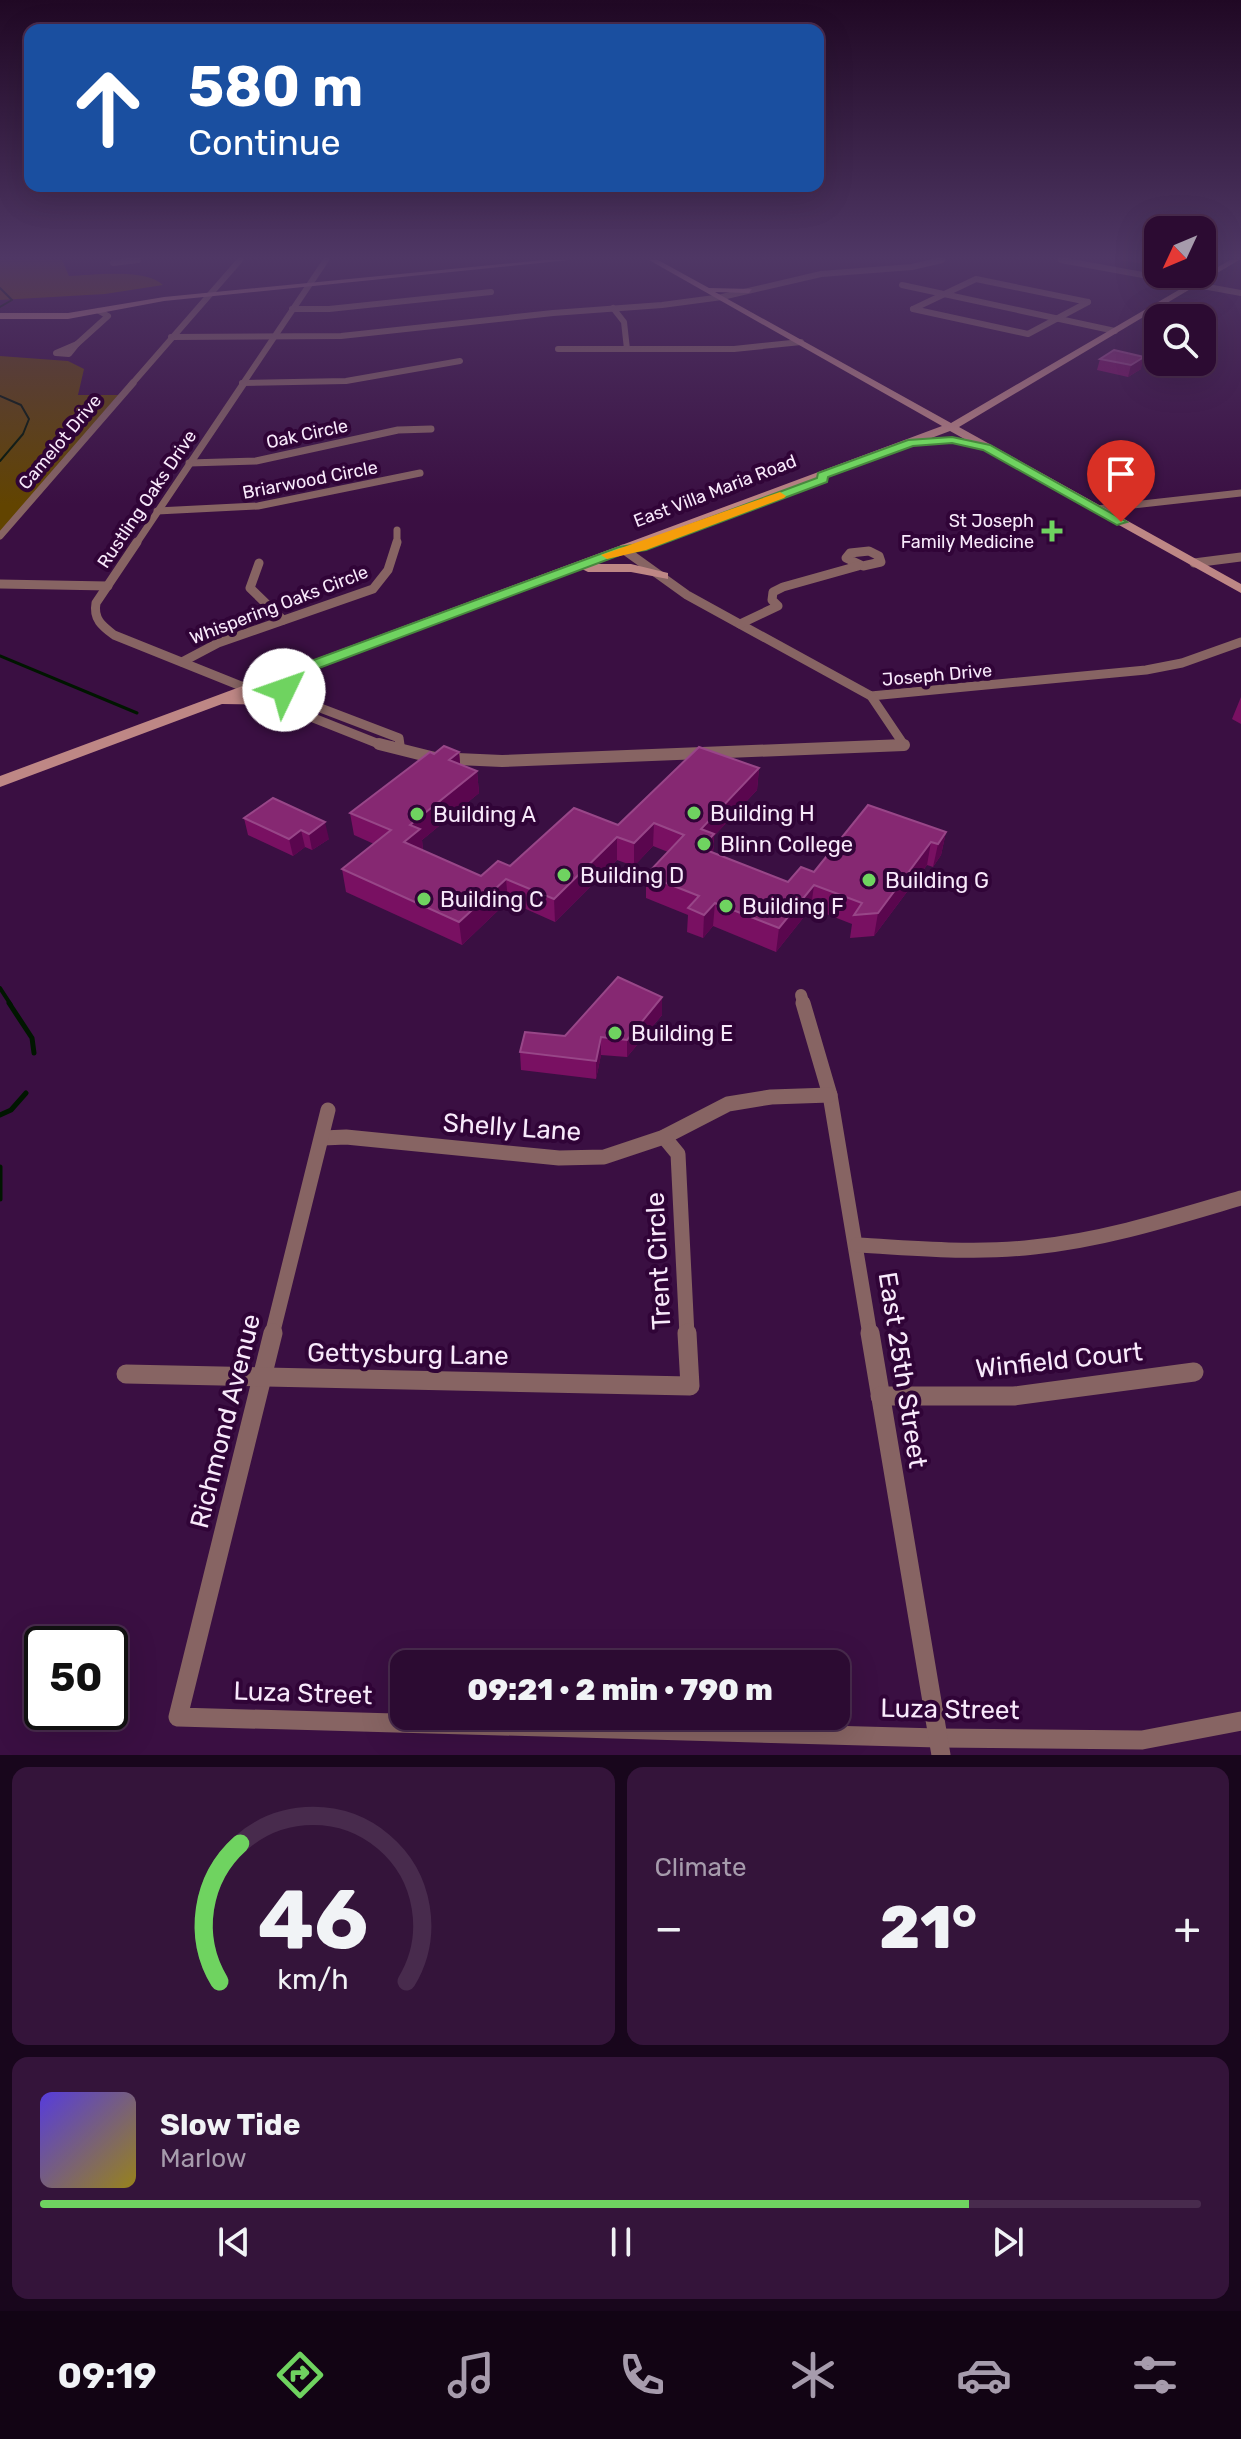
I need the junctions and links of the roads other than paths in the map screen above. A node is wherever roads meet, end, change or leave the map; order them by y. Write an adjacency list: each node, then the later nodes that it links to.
1 (79, 342): 7 (street)
2 (167, 342): 22 (street, Camelot Drive)
3 (270, 342): 11 (street, Rustling Oaks Drive)
4 (626, 342): 9 (street)
5 (801, 342): 9 (street); 12 (main road)
6 (1098, 342): 12 (main road, East Villa Maria Road)
7 (77, 344)
8 (558, 349): 9 (street)
9 (627, 349)
10 (377, 376): 10 (street); 11 (street)
11 (243, 382): 16 (street, Rustling Oaks Drive)
12 (950, 427): 14 (main road, East Villa Maria Road); 15 (main road)
13 (431, 429): 16 (street, Oak Circle)
14 (911, 442): 15 (main road); 23 (main road, East Villa Maria Road)
15 (986, 448): 19 (main road)
16 (189, 463): 20 (street, Rustling Oaks Drive)
17 (420, 473): 20 (street, Briarwood Circle)
18 (1241, 493): 19 (street)
19 (1097, 509): 26 (main road)
20 (157, 511): 32 (street, Rustling Oaks Drive)
21 (397, 530): 35 (street, Whispering Oaks Circle)
22 (0, 536)
23 (623, 549): 28 (main road, East Villa Maria Road); 29 (street, Joseph Drive)
24 (1241, 557): 26 (street)
25 (259, 563): 35 (street)
26 (1194, 563): 30 (main road)
27 (858, 566): 36 (street)
28 (573, 569): 29 (main road); 39 (main road, East Villa Maria Road)
29 (663, 576): 36 (street, Joseph Drive)
30 (1221, 578): 33 (main road); 34 (main road)
31 (0, 584): 32 (street)
32 (108, 586): 38 (street, Rustling Oaks Drive)
33 (1241, 589)
34 (1241, 598)
35 (283, 620): 38 (street, Whispering Oaks Circle)
36 (740, 624): 42 (street, Joseph Drive)
37 (1241, 642): 42 (street, Joseph Drive)
38 (182, 662): 40 (street, Rustling Oaks Drive)
39 (289, 674): 40 (main road, East Villa Maria Road); 41 (main road)
40 (249, 689): 41 (street); 43 (main road, East Villa Maria Road); 44 (street)
41 (289, 696): 45 (street)
42 (871, 696): 45 (street)
43 (220, 699): 44 (main road); 46 (main road, East Villa Maria Road)
44 (273, 702): 45 (street)
45 (400, 745)
46 (0, 782)
47 (801, 995): 48 (street, East 25th Street)
48 (830, 1095): 50 (street, Shelly Lane); 53 (street, East 25th Street)
49 (328, 1110): 51 (street, Richmond Avenue)
50 (664, 1137): 51 (street, Shelly Lane); 57 (street, Trent Circle)
51 (323, 1138): 56 (street, Richmond Avenue)
52 (1241, 1198): 53 (street)
53 (857, 1245): 58 (street, East 25th Street)
54 (1194, 1372): 58 (street, Winfield Court)
55 (126, 1374): 56 (street, Gettysburg Lane)
56 (263, 1377): 57 (street, Gettysburg Lane); 59 (street, Richmond Avenue)
57 (690, 1386)
58 (880, 1396): 61 (street, East 25th Street)
59 (178, 1717): 61 (street, Luza Street)
60 (1241, 1721): 61 (street, Luza Street)
61 (940, 1746)

